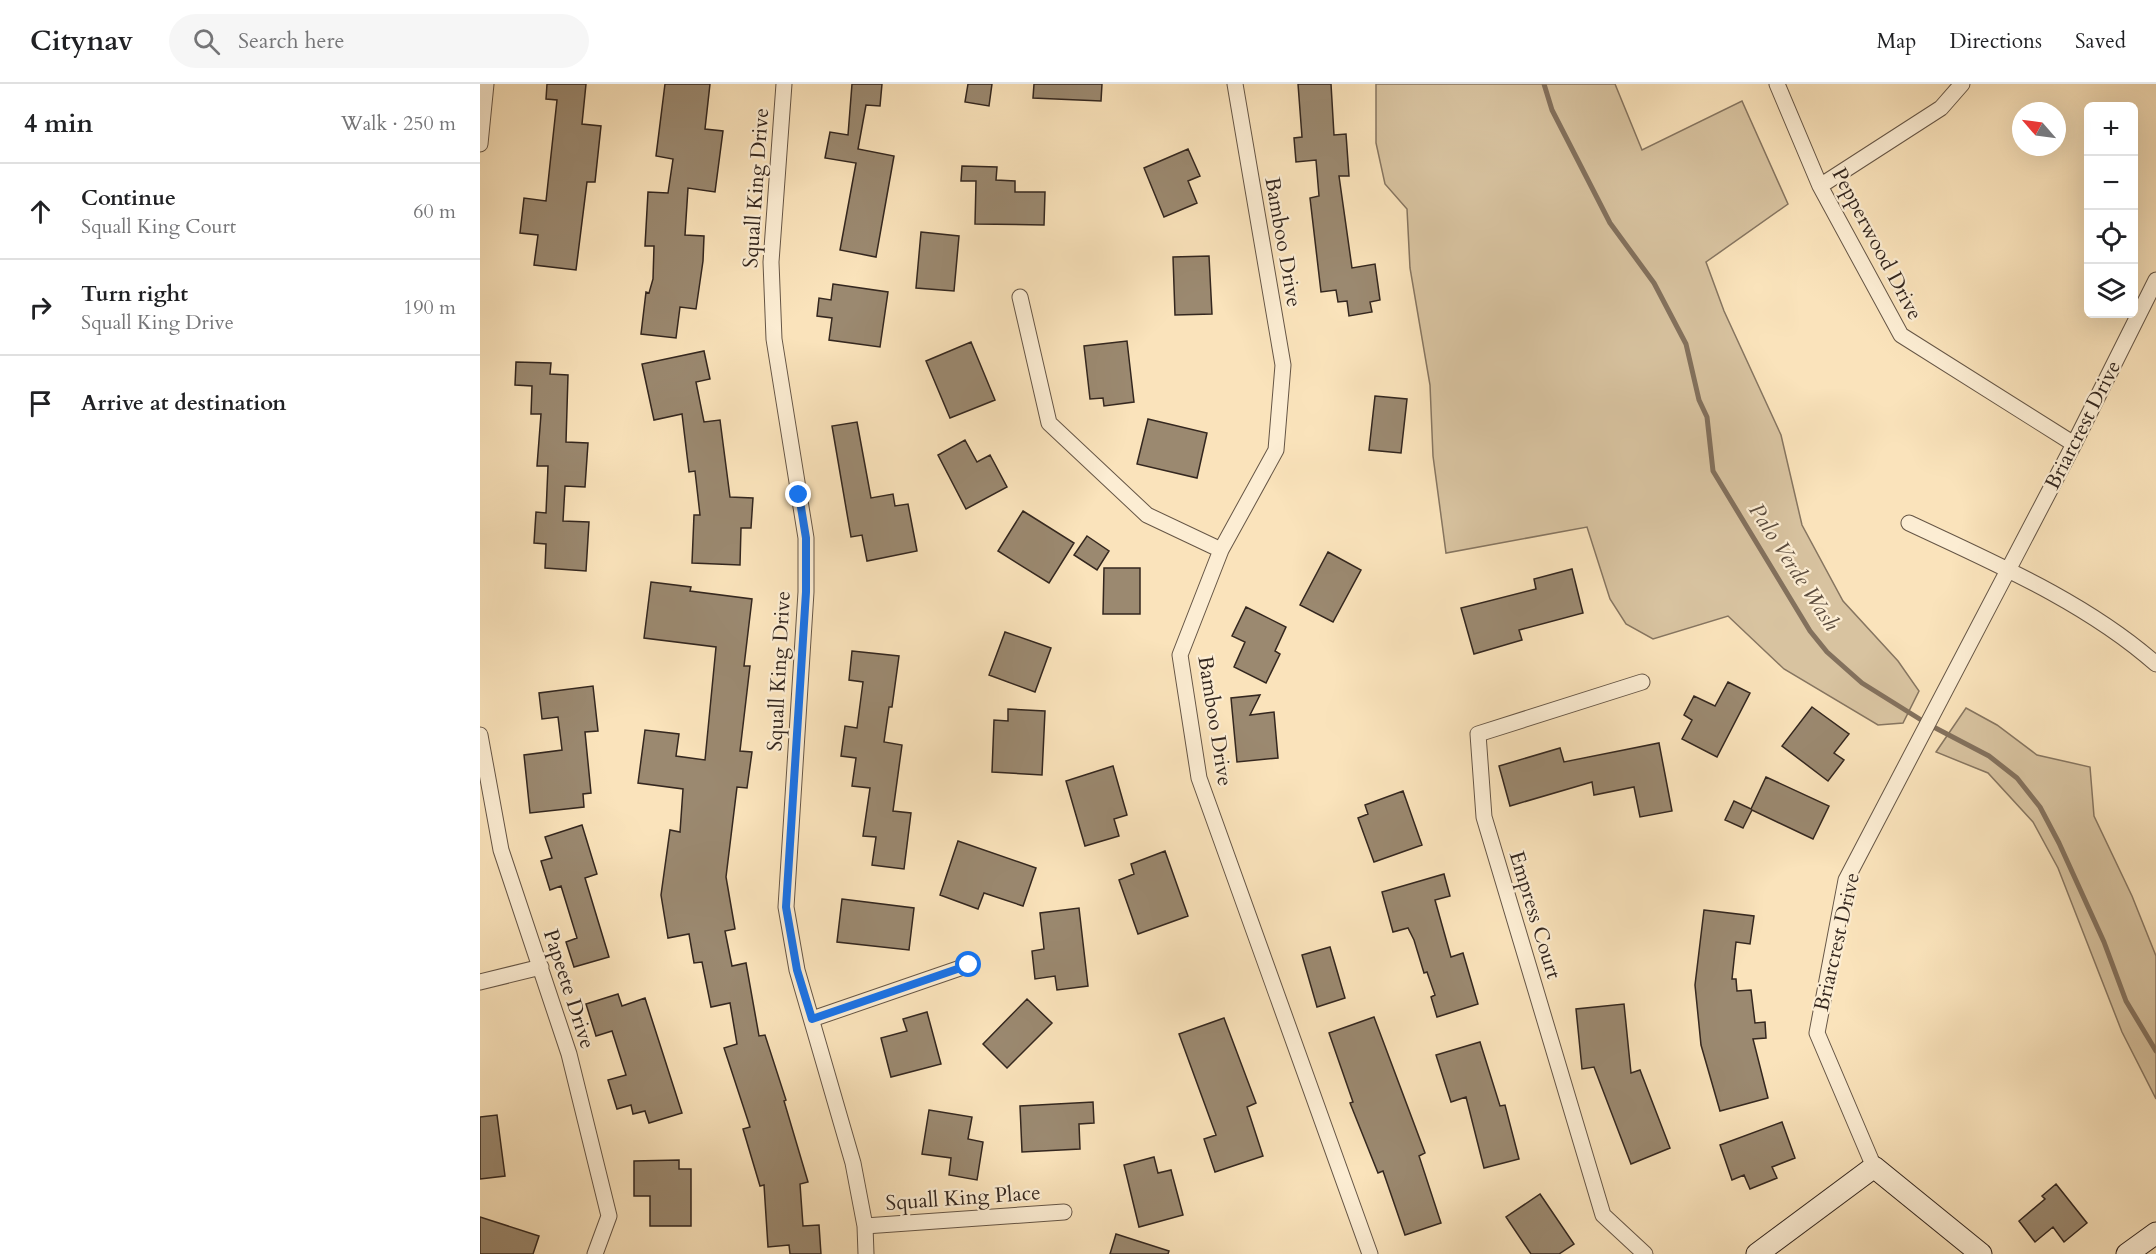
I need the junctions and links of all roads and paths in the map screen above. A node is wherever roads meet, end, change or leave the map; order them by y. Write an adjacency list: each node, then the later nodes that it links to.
1 (486, 84): 6 (street)
2 (784, 84): 20 (street, Squall King Drive)
3 (1235, 84): 12 (street, Bamboo Drive)
4 (1777, 84): 7 (street, Pepperwood Drive)
5 (1962, 84): 7 (street)
6 (480, 144)
7 (1820, 186): 10 (street, Pepperwood Drive)
8 (2156, 280): 10 (street, Briarcrest Drive)
9 (1020, 297): 12 (street)
10 (2074, 444): 13 (street, Briarcrest Drive)
11 (1909, 523): 13 (street)
12 (1221, 550): 27 (street, Bamboo Drive)
13 (2007, 569): 14 (street); 21 (street, Briarcrest Drive)
14 (2156, 663)
15 (1642, 682): 28 (street, Empress Court)
16 (480, 735): 18 (street, Papeete Drive)
17 (969, 965): 20 (street)
18 (541, 967): 19 (street); 25 (street, Papeete Drive)
19 (480, 982)
20 (812, 1019): 23 (street, Squall King Drive)
21 (1874, 1167): 29 (street); 30 (street, Briarcrest Drive)
22 (1064, 1212): 23 (street, Squall King Place)
23 (865, 1226): 26 (street, Squall King Drive)
24 (2156, 1233): 31 (street)
25 (595, 1254)
26 (866, 1254)
27 (1370, 1254)
28 (1645, 1254)
29 (1757, 1254)
30 (1981, 1254)
31 (2127, 1254)

